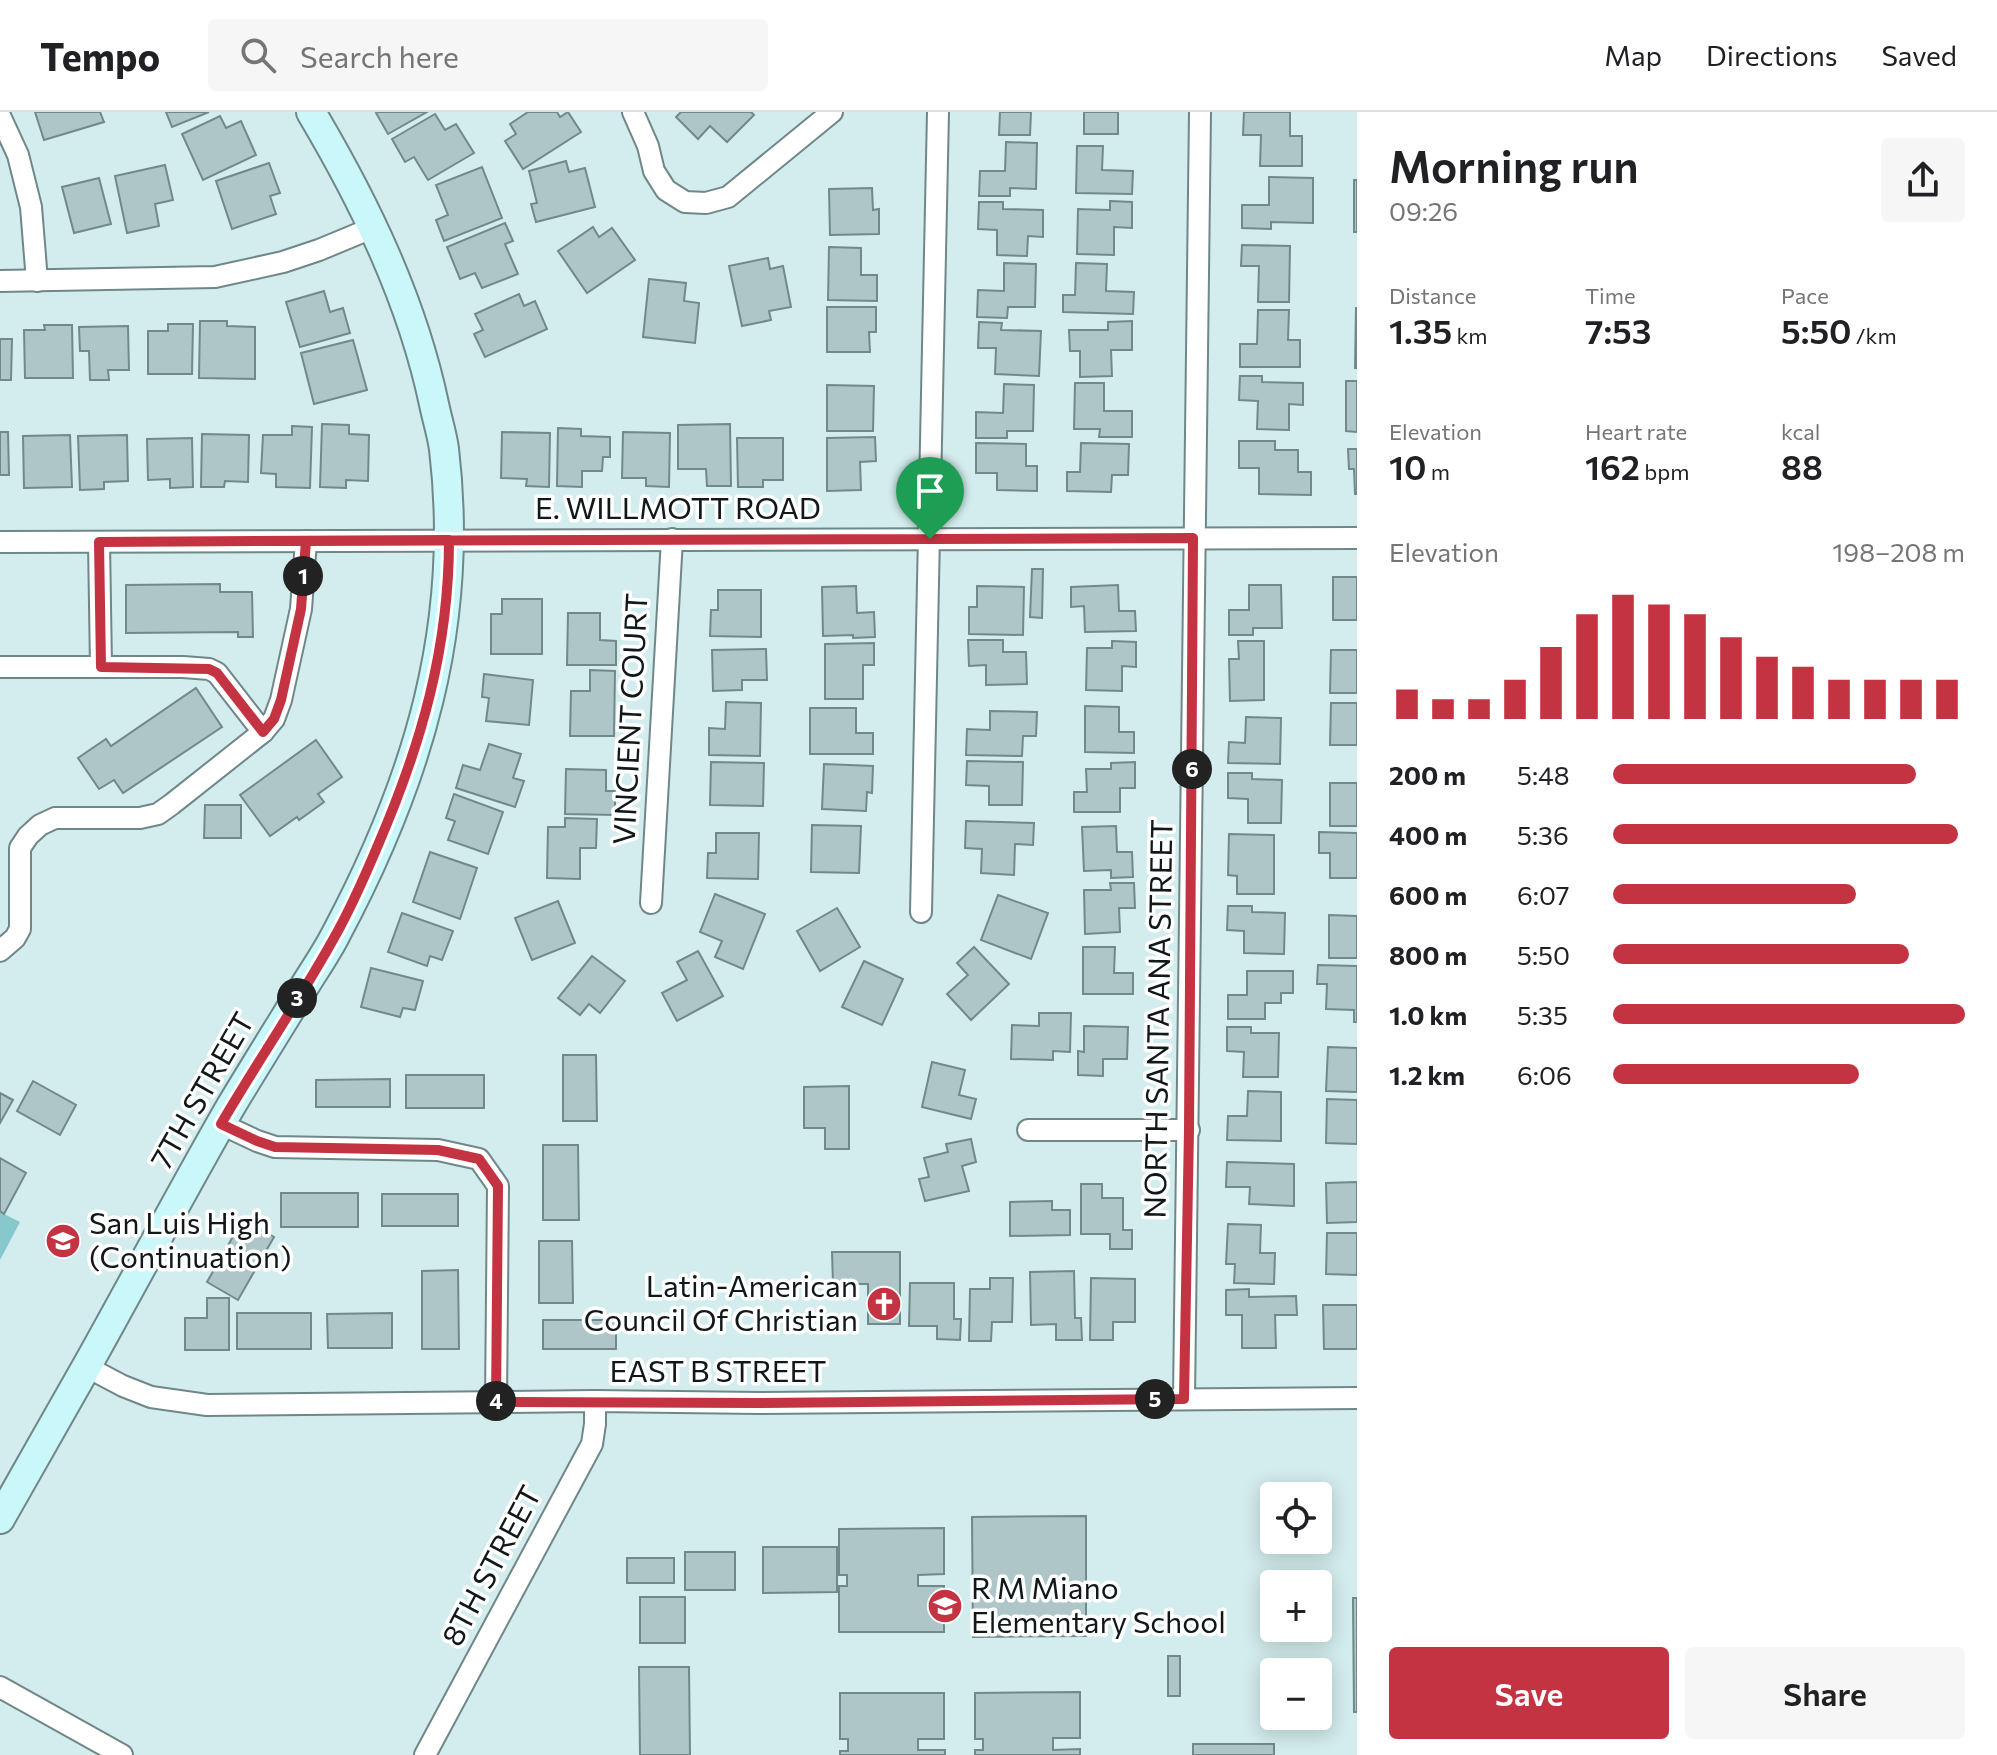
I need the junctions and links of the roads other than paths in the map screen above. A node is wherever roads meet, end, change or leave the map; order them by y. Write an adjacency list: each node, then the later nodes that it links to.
1 (311, 112): 7 (street, 7TH STREET)
2 (633, 112): 3 (street)
3 (832, 112)
4 (938, 112): 13 (street)
5 (1200, 112): 10 (street, NORTH SANTA ANA STREET)
6 (0, 116): 9 (street)
7 (372, 228): 9 (street); 14 (street, 7TH STREET)
8 (0, 281): 9 (street)
9 (37, 281)
10 (1193, 538): 11 (street, E. WILLMOTT ROAD); 13 (street, E. WILLMOTT ROAD); 26 (street, NORTH SANTA ANA STREET)
11 (1357, 538)
12 (672, 539): 13 (street, E. WILLMOTT ROAD); 14 (street, E. WILLMOTT ROAD); 21 (street, VINCIENT COURT)
13 (930, 539): 22 (street)
14 (449, 540): 15 (street, E. WILLMOTT ROAD); 24 (street, 7TH STREET)
15 (306, 541): 17 (street, E. WILLMOTT ROAD); 20 (street)
16 (0, 542): 17 (street, E. WILLMOTT ROAD)
17 (99, 542): 19 (street)
18 (0, 667): 19 (street)
19 (101, 667): 20 (street)
20 (263, 732): 23 (street)
21 (651, 903)
22 (921, 912)
23 (2, 950)
24 (221, 1124): 27 (street, 7TH STREET); 31 (street)
25 (1028, 1130): 26 (street)
26 (1189, 1130): 29 (street, NORTH SANTA ANA STREET)
27 (87, 1367): 31 (street, EAST B STREET); 32 (street, 7TH STREET)
28 (1357, 1398): 29 (street, EAST B STREET)
29 (1184, 1399): 30 (street, EAST B STREET)
30 (595, 1401): 31 (street, EAST B STREET); 35 (street, 8TH STREET)
31 (496, 1402)
32 (0, 1519)
33 (0, 1687): 34 (street)
34 (122, 1755)
35 (425, 1755)

